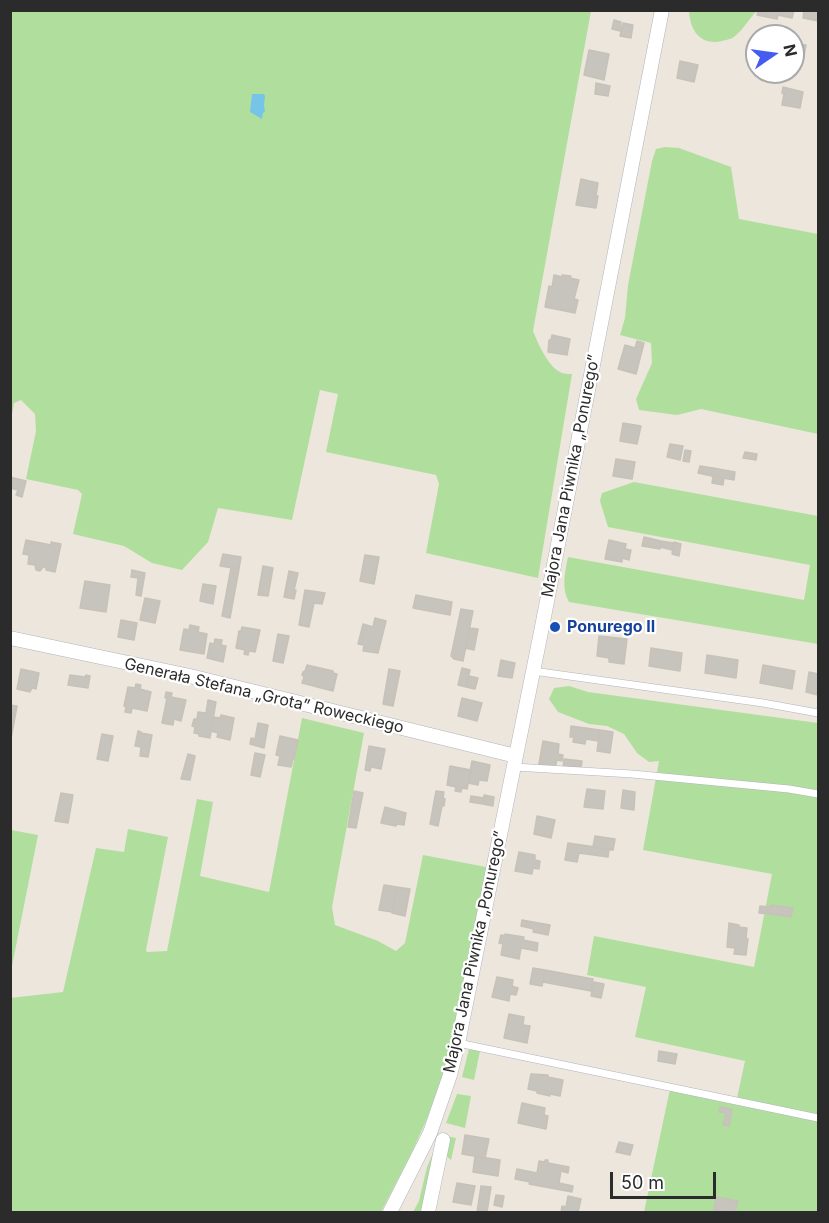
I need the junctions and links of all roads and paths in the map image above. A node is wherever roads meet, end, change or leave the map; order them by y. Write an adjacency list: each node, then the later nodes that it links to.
1 (662, 10): 3 (street, Majora Jana Piwnika „Ponurego”)
2 (10, 638): 5 (street, Generała Stefana „Grota” Roweckiego)
3 (533, 671): 4 (lane); 5 (street, Majora Jana Piwnika „Ponurego”)
4 (819, 712)
5 (515, 762): 6 (lane); 7 (street, Majora Jana Piwnika „Ponurego”)
6 (819, 794)
7 (458, 1043): 8 (lane); 10 (street, Majora Jana Piwnika „Ponurego”)
8 (819, 1118)
9 (443, 1140): 11 (street)
10 (390, 1212)
11 (428, 1212)

